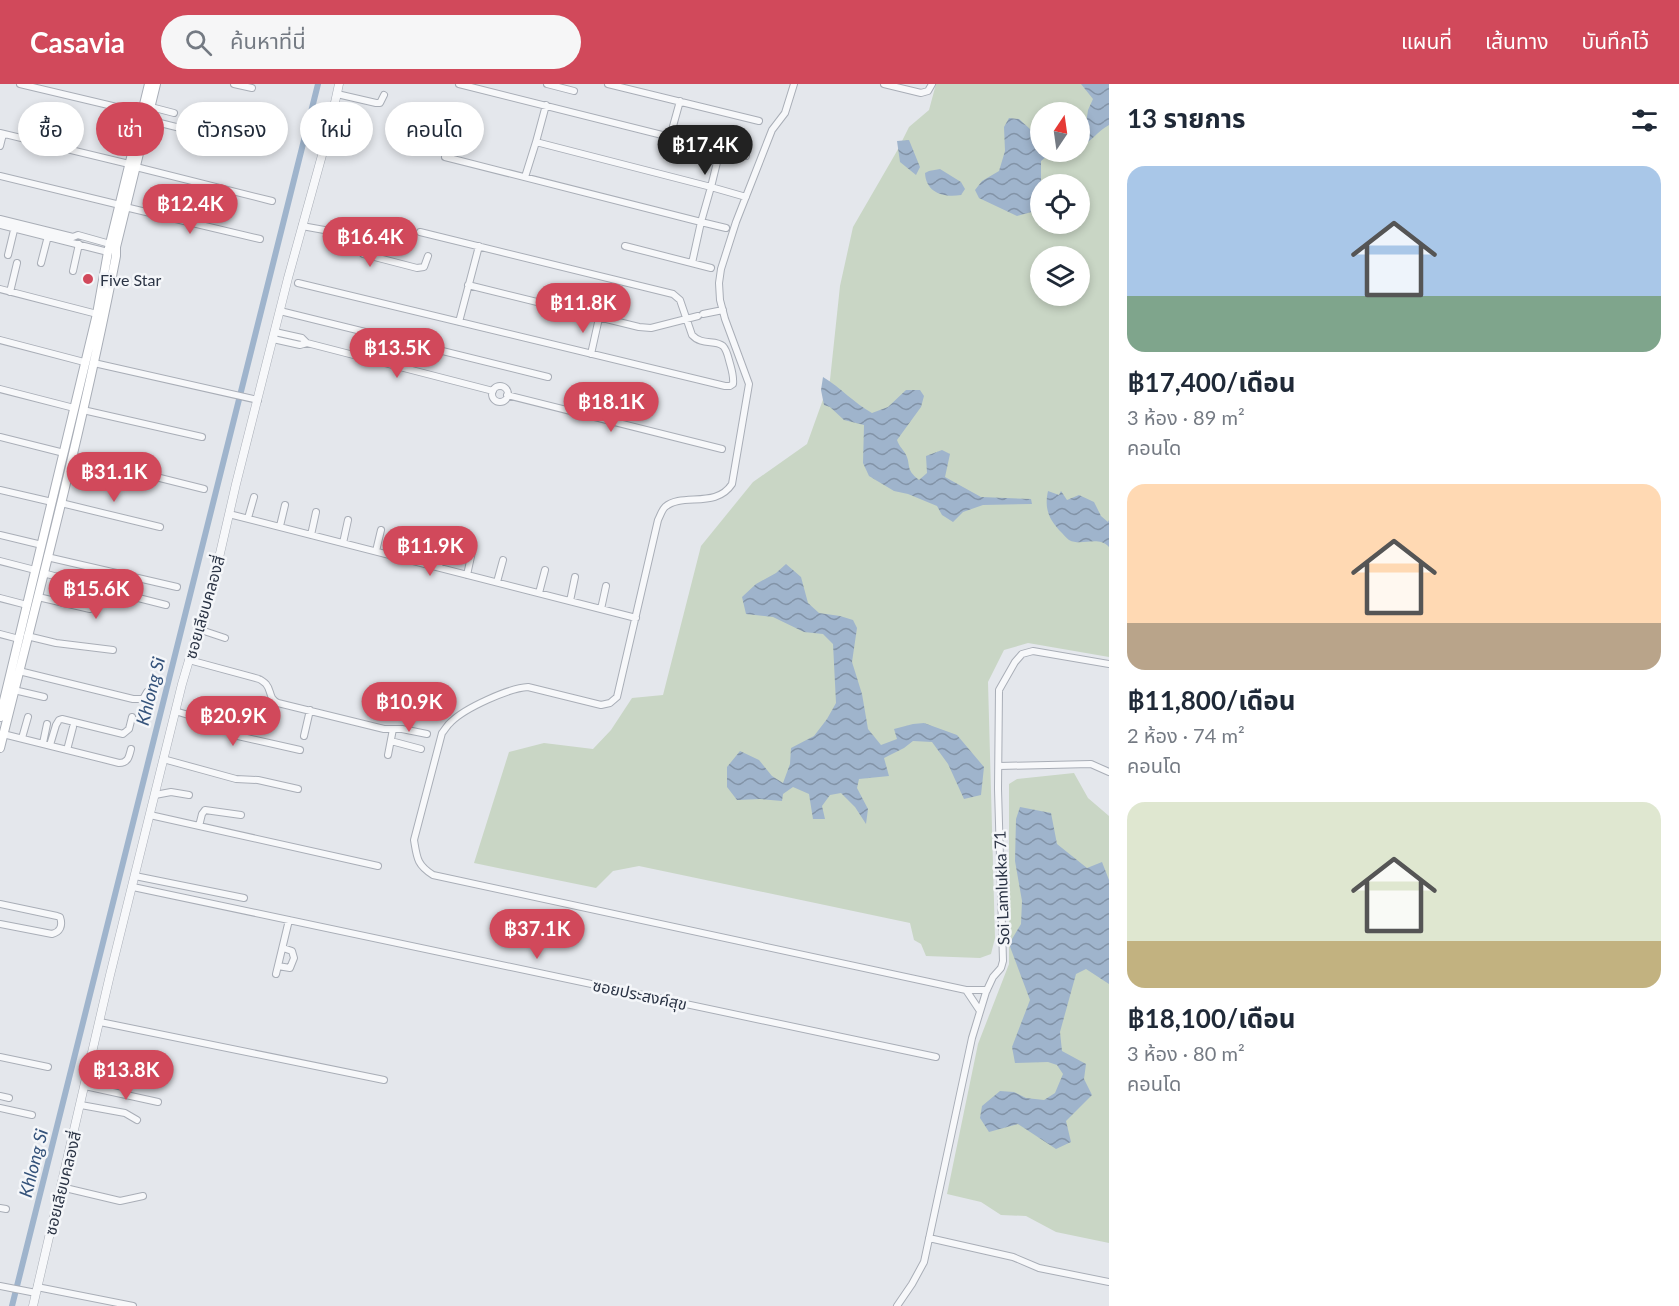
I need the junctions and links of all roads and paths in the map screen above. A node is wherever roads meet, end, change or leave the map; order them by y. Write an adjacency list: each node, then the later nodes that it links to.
1 (20, 84): 19 (street)
2 (149, 84): 17 (main road)
3 (156, 84): 18 (main road)
4 (234, 84): 12 (street)
5 (339, 84): 14 (street, ซอยเลียบคลองสี่)
6 (459, 84): 20 (street)
7 (547, 84): 13 (street)
8 (608, 84): 16 (street)
9 (794, 84): 36 (street)
10 (884, 84): 11 (street)
11 (932, 84)
12 (252, 88)
13 (574, 91)
14 (337, 94): 15 (street); 43 (street, ซอยเลียบคลองสี่)
15 (384, 95)
16 (680, 101): 23 (street); 25 (street)
17 (147, 102)
18 (152, 102)
19 (96, 104)
20 (546, 105): 25 (street); 26 (street)
21 (164, 110): 22 (street)
22 (174, 113)
23 (759, 121)
24 (1, 133): 27 (street); 32 (street)
25 (670, 137): 28 (street)
26 (536, 141): 34 (street); 35 (street)
27 (0, 146)
28 (720, 150): 30 (street); 35 (street)
29 (135, 156): 32 (main road)
30 (746, 156)
31 (445, 157): 34 (street)
32 (133, 165): 37 (street); 38 (main road)
33 (0, 176): 38 (street)
34 (525, 177): 40 (street)
35 (711, 187): 36 (street); 40 (street)
36 (746, 197): 63 (street)
37 (272, 201)
38 (122, 206): 47 (street); 51 (main road); 73 (main road)
39 (0, 219): 42 (street)
40 (701, 222): 44 (street); 56 (street)
41 (0, 225): 42 (street)
42 (15, 225): 46 (street); 48 (street); 52 (street)
43 (302, 226): 53 (street); 64 (street, ซอยเลียบคลองสี่)
44 (726, 228)
45 (420, 232): 49 (street)
46 (48, 236): 48 (street); 55 (street)
47 (260, 239)
48 (75, 241): 51 (street); 58 (street)
49 (479, 246): 60 (street); 67 (street)
50 (625, 246): 56 (street)
51 (109, 248): 65 (main road)
52 (8, 255)
53 (428, 256)
54 (18, 263): 62 (street)
55 (41, 263)
56 (692, 263): 57 (street)
57 (711, 268)
58 (73, 271)
59 (298, 283): 68 (street)
60 (468, 285): 66 (street); 68 (street)
61 (0, 289): 62 (street)
62 (10, 292): 65 (street)
63 (723, 310): 67 (street); 125 (street)
64 (280, 311): 69 (street, ซอยเลียบคลองสี่); 74 (street)
65 (97, 314): 72 (main road)
66 (599, 318): 67 (street); 71 (street)
67 (686, 318): 71 (street)
68 (459, 322): 71 (street)
69 (274, 335): 76 (street); 78 (street, ซอยเลียบคลองสี่)
70 (0, 340): 72 (street)
71 (591, 354)
72 (84, 362): 79 (main road)
73 (94, 363): 78 (street); 79 (main road)
74 (548, 377)
75 (0, 388): 79 (street)
76 (493, 391): 77 (street); 77 (street)
77 (507, 395): 82 (street)
78 (255, 399): 91 (street, ซอยเลียบคลองสี่)
79 (78, 409): 81 (street); 83 (main road)
80 (0, 437): 83 (street)
81 (202, 437)
82 (722, 449)
83 (69, 457): 84 (street); 85 (street); 88 (main road)
84 (111, 473)
85 (204, 489)
86 (0, 490): 88 (street)
87 (254, 497): 92 (street)
88 (57, 502): 95 (street); 101 (main road); 105 (main road)
89 (285, 505): 94 (street)
90 (316, 512): 98 (street)
91 (230, 513): 92 (street); 126 (street, ซอยเลียบคลองสี่)
92 (248, 518): 94 (street)
93 (348, 520): 100 (street)
94 (280, 526): 98 (street)
95 (160, 527)
96 (381, 530): 103 (street)
97 (0, 535): 101 (street)
98 (311, 535): 100 (street)
99 (413, 539): 106 (street)
100 (343, 543): 103 (street)
101 (42, 545): 111 (main road)
102 (444, 546): 109 (street)
103 (376, 551): 106 (street)
104 (472, 552): 112 (street)
105 (47, 557): 111 (main road); 116 (street)
106 (408, 559): 109 (street)
107 (503, 560): 114 (street)
108 (0, 561): 111 (street)
109 (439, 567): 112 (street)
110 (545, 570): 118 (street)
111 (39, 572): 117 (street); 119 (main road); 122 (main road)
112 (467, 574): 114 (street)
113 (575, 577): 121 (street)
114 (497, 582): 118 (street)
115 (606, 586): 124 (street)
116 (177, 587)
117 (99, 588): 119 (street); 123 (street)
118 (539, 593): 121 (street)
119 (38, 597): 127 (main road)
120 (0, 598): 122 (street)
121 (570, 601): 124 (street)
122 (27, 604): 127 (main road)
123 (166, 605)
124 (601, 609): 125 (street)
125 (636, 618): 176 (street)
126 (198, 629): 129 (street); 131 (street, ซอยเลียบคลองสี่)
127 (24, 633): 128 (street); 130 (street); 133 (main road); 134 (main road)
128 (0, 634)
129 (225, 638)
130 (113, 650)
131 (189, 660): 137 (street); 138 (street, ซอยเลียบคลองสี่)
132 (1109, 664): 158 (street, Soi Lamlukka 71)
133 (19, 671): 134 (main road); 135 (street)
134 (7, 691): 136 (street); 139 (main road); 145 (main road)
135 (147, 692)
136 (44, 697)
137 (310, 710): 144 (street); 147 (street)
138 (175, 711): 155 (street); 157 (street, ซอยเลียบคลองสี่)
139 (0, 717)
140 (28, 717): 148 (street)
141 (132, 717): 150 (street)
142 (47, 724): 150 (street)
143 (73, 727): 154 (street)
144 (393, 729): 146 (street); 149 (street)
145 (3, 734): 148 (street); 151 (main road)
146 (427, 734)
147 (304, 736)
148 (22, 738): 150 (street)
149 (390, 741): 153 (street); 156 (street)
150 (46, 744): 154 (street)
151 (0, 747)
152 (131, 749): 154 (street)
153 (421, 749)
154 (67, 750)
155 (300, 750)
156 (388, 755)
157 (164, 759): 160 (street); 161 (street, ซอยเลียบคลองสี่)
158 (999, 766): 159 (street); 177 (street, Soi Lamlukka 71)
159 (1109, 771)
160 (298, 789)
161 (155, 795): 162 (street); 163 (street, ซอยเลียบคลองสี่)
162 (189, 795)
163 (150, 814): 165 (street); 167 (street, ซอยเลียบคลองสี่)
164 (241, 815): 165 (street)
165 (199, 826): 166 (street)
166 (378, 866)
167 (135, 876): 168 (street, ซอยเลียบคลองสี่); 169 (street)
168 (132, 887): 171 (street, ซอยประสงค์สุข); 179 (street, ซอยเลียบคลองสี่)
169 (244, 898)
170 (0, 904): 172 (street)
171 (289, 920): 173 (street); 180 (street, ซอยประสงค์สุข)
172 (0, 924)
173 (283, 948): 174 (street); 174 (street)
174 (278, 966): 175 (street)
175 (276, 974)
176 (966, 990): 177 (street); 178 (street)
177 (987, 990): 178 (street, Soi Lamlukka 71)
178 (980, 1011): 194 (street, Soi Lamlukka 71)
179 (100, 1022): 183 (street); 184 (street, ซอยเลียบคลองสี่)
180 (936, 1057)
181 (0, 1058): 182 (street)
182 (48, 1067)
183 (384, 1080)
184 (85, 1086): 187 (street); 188 (street, ซอยเลียบคลองสี่)
185 (0, 1096): 186 (street)
186 (9, 1098)
187 (158, 1102)
188 (81, 1104): 191 (street); 192 (street, ซอยเลียบคลองสี่)
189 (0, 1108): 190 (street)
190 (32, 1115)
191 (137, 1120)
192 (61, 1187): 193 (street); 197 (street, ซอยเลียบคลองสี่)
193 (143, 1196)
194 (929, 1238): 195 (street); 200 (street, Soi Lamlukka 71)
195 (1109, 1282)
196 (0, 1286): 197 (street)
197 (34, 1291): 198 (street, ซอยเลียบคลองสี่); 199 (street)
198 (33, 1306)
199 (133, 1306)
200 (897, 1306)

